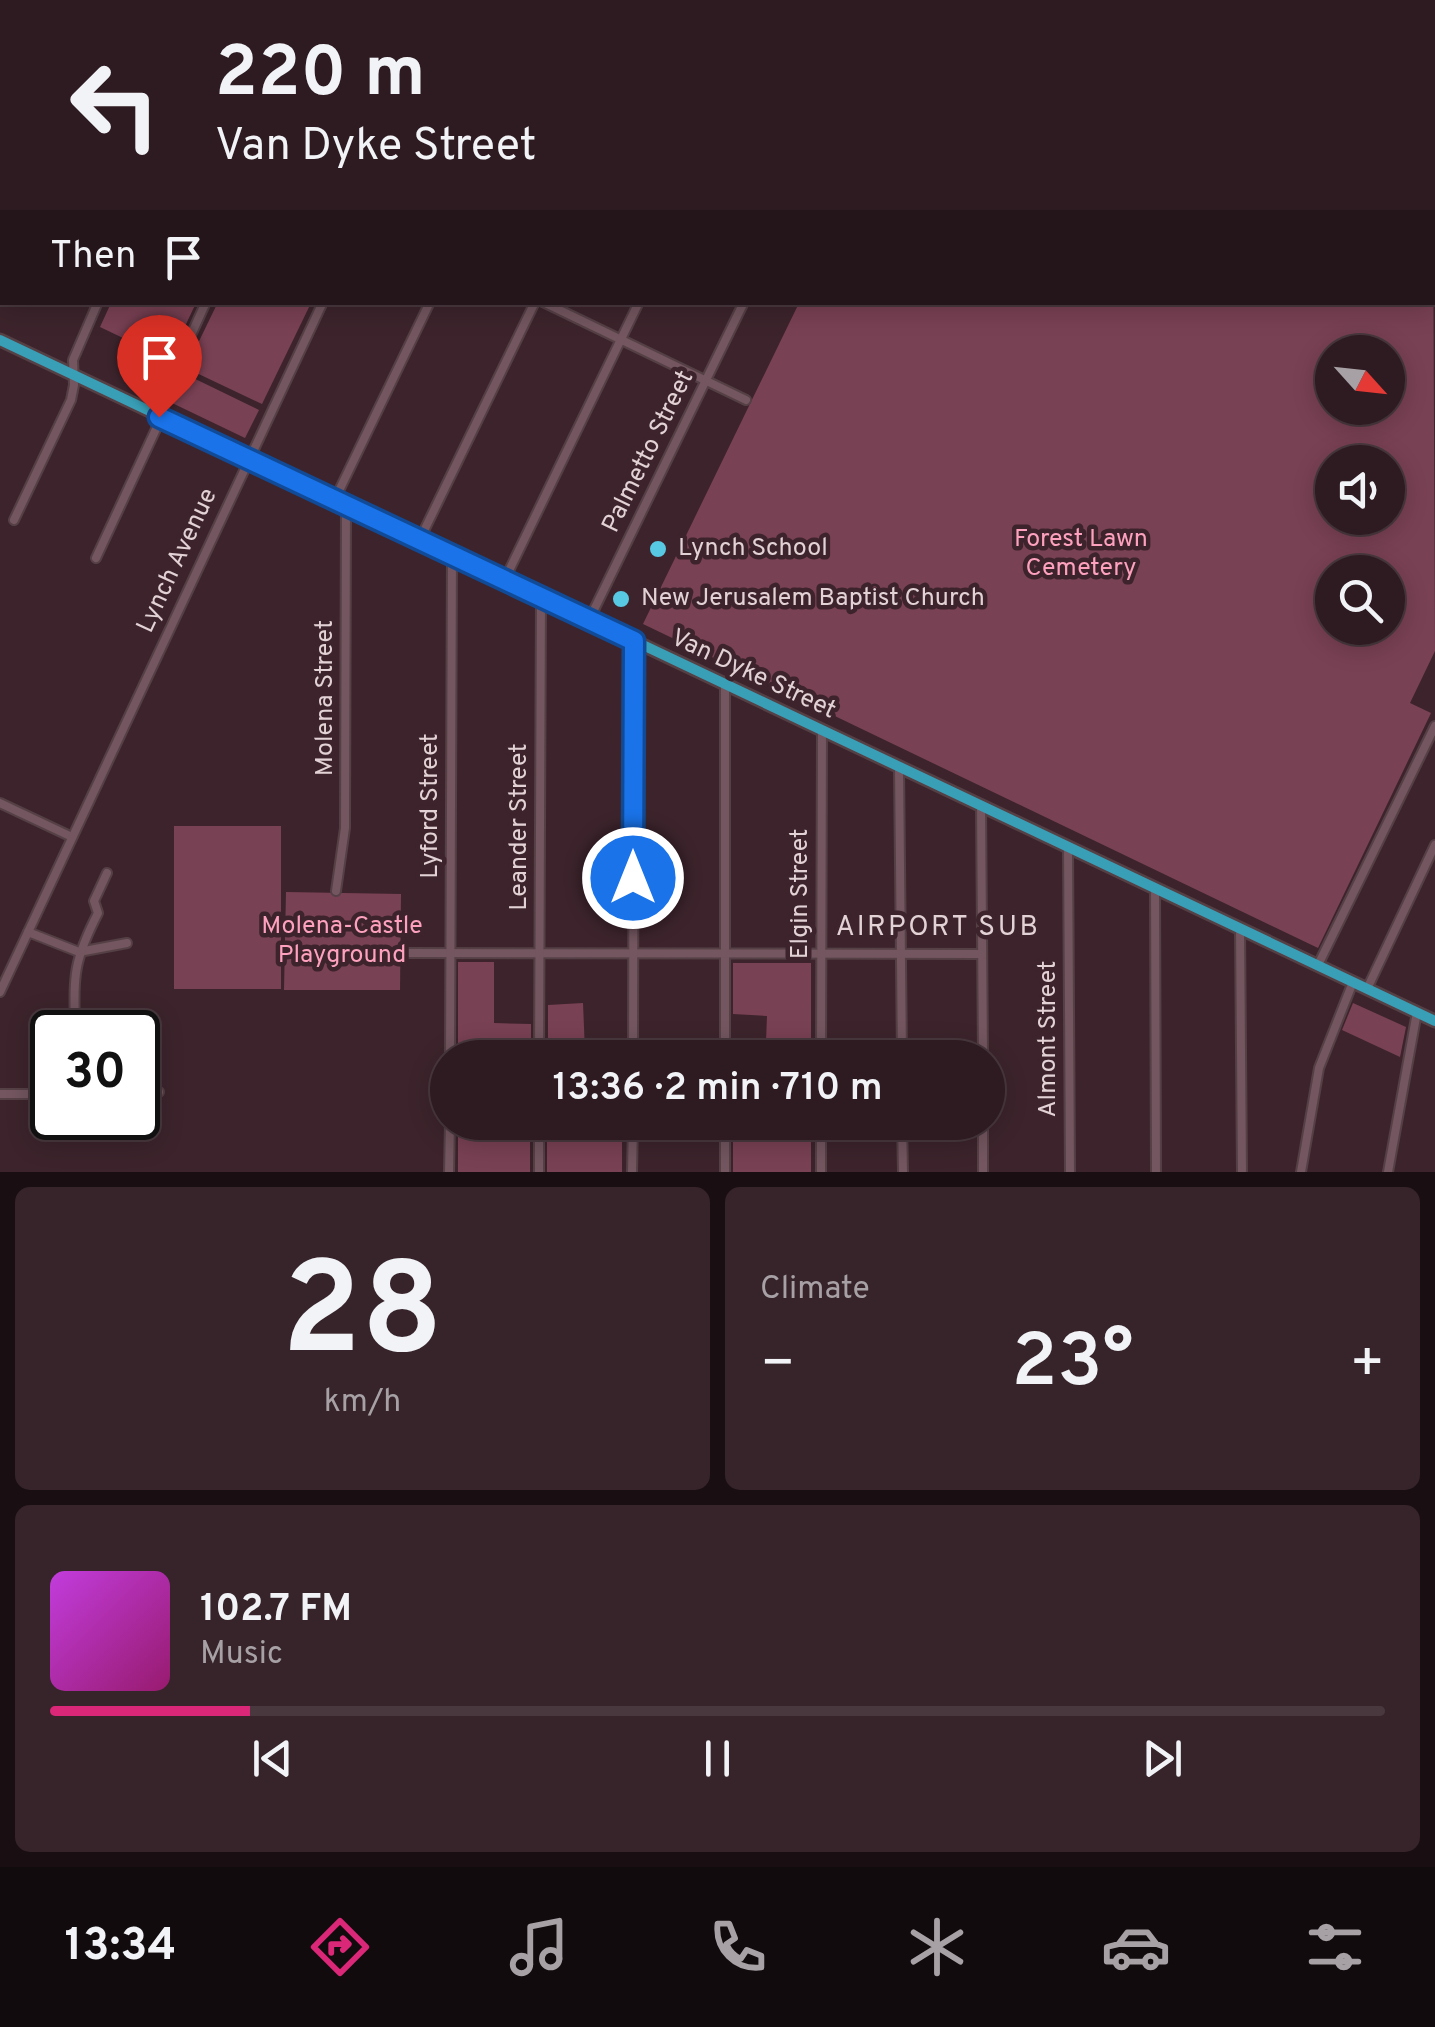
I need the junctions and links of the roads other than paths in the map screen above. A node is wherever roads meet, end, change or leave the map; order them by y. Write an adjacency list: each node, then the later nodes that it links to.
1 (97, 305): 11 (street)
2 (205, 305): 14 (street)
3 (322, 305): 15 (street, Lynch Avenue)
4 (429, 305): 16 (street)
5 (533, 305): 18 (street)
6 (548, 305): 10 (street)
7 (638, 305): 10 (street)
8 (743, 305): 12 (street, Palmetto Street)
9 (0, 340): 11 (main road, Van Dyke Street)
10 (620, 341): 12 (street); 21 (street)
11 (74, 373): 14 (main road, Van Dyke Street); 17 (street)
12 (706, 381): 13 (street); 23 (street, Palmetto Street)
13 (746, 400)
14 (159, 417): 15 (main road, Van Dyke Street); 20 (street)
15 (249, 458): 16 (main road, Van Dyke Street); 31 (street, Lynch Avenue)
16 (341, 501): 18 (main road, Van Dyke Street); 36 (street, Molena Street)
17 (14, 520)
18 (420, 539): 19 (main road, Van Dyke Street)
19 (452, 554): 21 (main road, Van Dyke Street); 42 (street, Lyford Street)
20 (96, 558)
21 (505, 580): 22 (main road, Van Dyke Street)
22 (541, 596): 23 (main road, Van Dyke Street); 43 (street, Leander Street)
23 (590, 620): 24 (main road, Van Dyke Street)
24 (634, 641): 25 (main road, Van Dyke Street); 44 (street)
25 (725, 684): 27 (main road, Van Dyke Street); 45 (street)
26 (1435, 726): 49 (street)
27 (822, 730): 28 (main road, Van Dyke Street); 46 (street, Elgin Street)
28 (899, 766): 30 (main road, Van Dyke Street); 47 (street)
29 (0, 803): 31 (street)
30 (981, 805): 33 (main road, Van Dyke Street); 48 (street)
31 (72, 837): 38 (street, Lynch Avenue)
32 (1435, 845): 51 (street)
33 (1068, 846): 35 (main road, Van Dyke Street); 79 (street, Almont Street)
34 (107, 873): 40 (street)
35 (1155, 888): 37 (main road, Van Dyke Street); 80 (street)
36 (336, 891)
37 (1240, 928): 49 (main road, Van Dyke Street); 81 (street)
38 (28, 932): 40 (street); 52 (street, Lynch Avenue)
39 (127, 942): 40 (street)
40 (78, 952): 53 (street)
41 (407, 952): 42 (street)
42 (450, 952): 43 (street); 56 (street, Lyford Street)
43 (540, 952): 44 (street); 57 (street, Leander Street)
44 (633, 953): 45 (street); 58 (street)
45 (725, 953): 46 (street); 59 (street)
46 (822, 954): 47 (street); 60 (street, Elgin Street)
47 (901, 954): 48 (street); 61 (street)
48 (982, 954): 62 (street)
49 (1318, 965): 50 (main road, Van Dyke Street)
50 (1354, 982): 51 (main road, Van Dyke Street); 82 (street)
51 (1367, 988): 54 (main road, Van Dyke Street)
52 (0, 992)
53 (75, 1010)
54 (1417, 1012): 55 (main road, Van Dyke Street); 83 (street)
55 (1435, 1020)
56 (450, 1040)
57 (540, 1040)
58 (633, 1040)
59 (725, 1040)
60 (821, 1040)
61 (902, 1040)
62 (983, 1040)
63 (0, 1094): 64 (street)
64 (30, 1094)
65 (450, 1140): 72 (street)
66 (539, 1140): 73 (street)
67 (632, 1140): 74 (street)
68 (725, 1140): 75 (street)
69 (821, 1140): 76 (street)
70 (902, 1140): 77 (street)
71 (983, 1140): 78 (street)
72 (450, 1172)
73 (539, 1172)
74 (632, 1172)
75 (725, 1172)
76 (821, 1172)
77 (902, 1172)
78 (984, 1172)
79 (1070, 1172)
80 (1156, 1172)
81 (1242, 1172)
82 (1300, 1172)
83 (1388, 1172)

